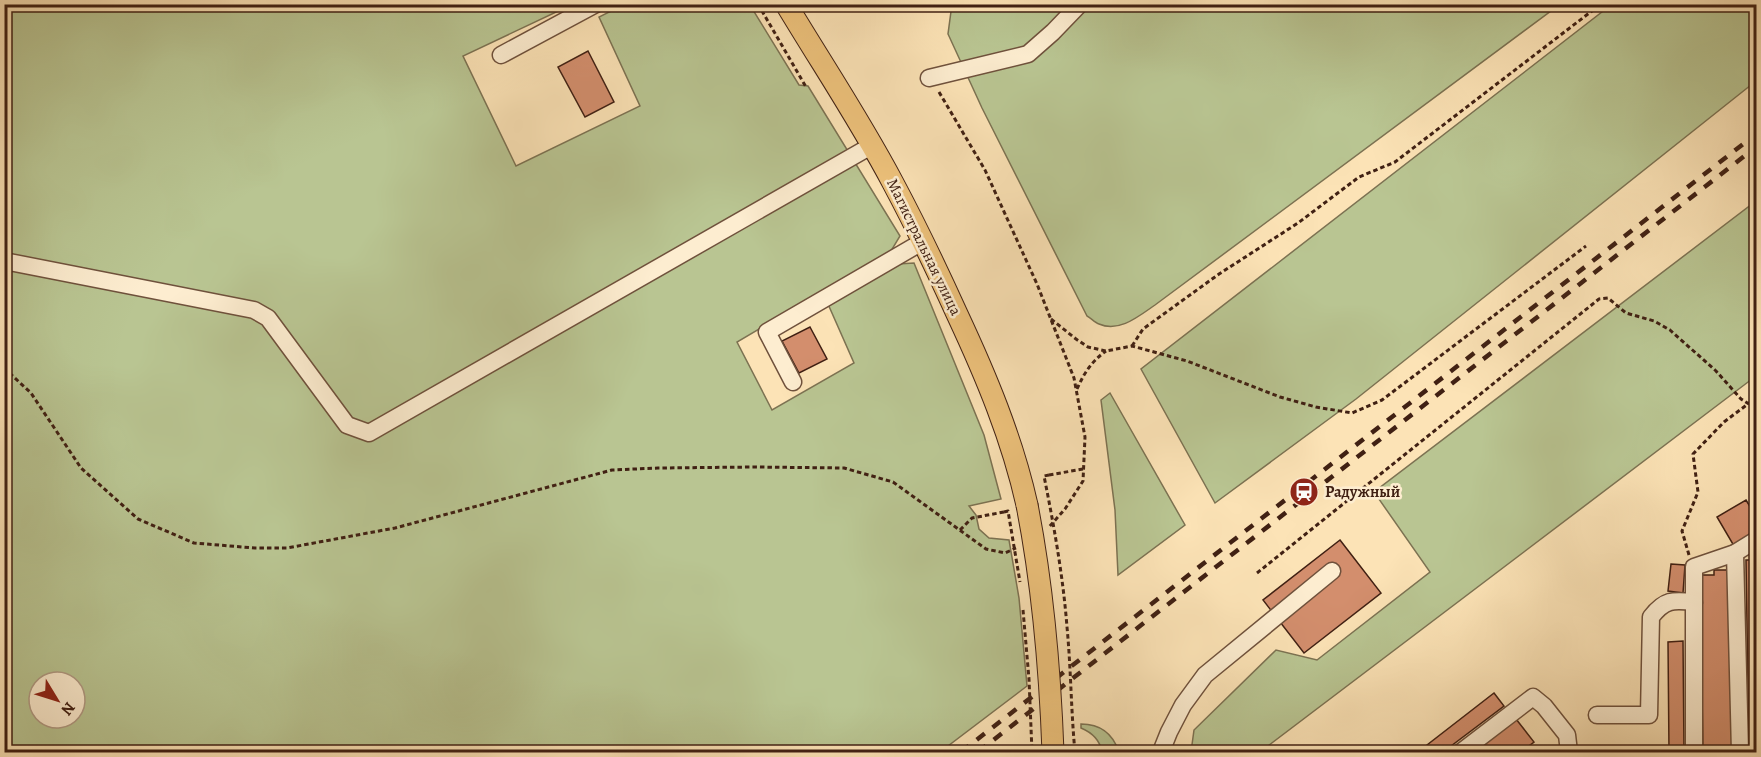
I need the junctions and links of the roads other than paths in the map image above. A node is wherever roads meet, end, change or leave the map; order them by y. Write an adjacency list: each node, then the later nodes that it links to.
1 (596, 4): 4 (lane)
2 (786, 4): 6 (main road, Магистральная улица)
3 (1080, 4): 5 (lane)
4 (501, 55)
5 (929, 78)
6 (871, 146): 7 (main road, Магистральная улица); 8 (lane)
7 (922, 242): 9 (lane); 15 (main road, Магистральная улица, bridge)
8 (4, 261)
9 (793, 382)
10 (1756, 540): 11 (lane)
11 (1735, 553): 13 (lane); 20 (lane)
12 (1332, 571): 16 (lane)
13 (1694, 602): 14 (lane); 19 (lane)
14 (1597, 715)
15 (1053, 753)
16 (1161, 753)
17 (1461, 753): 18 (lane)
18 (1569, 753)
19 (1694, 753)
20 (1740, 753)

